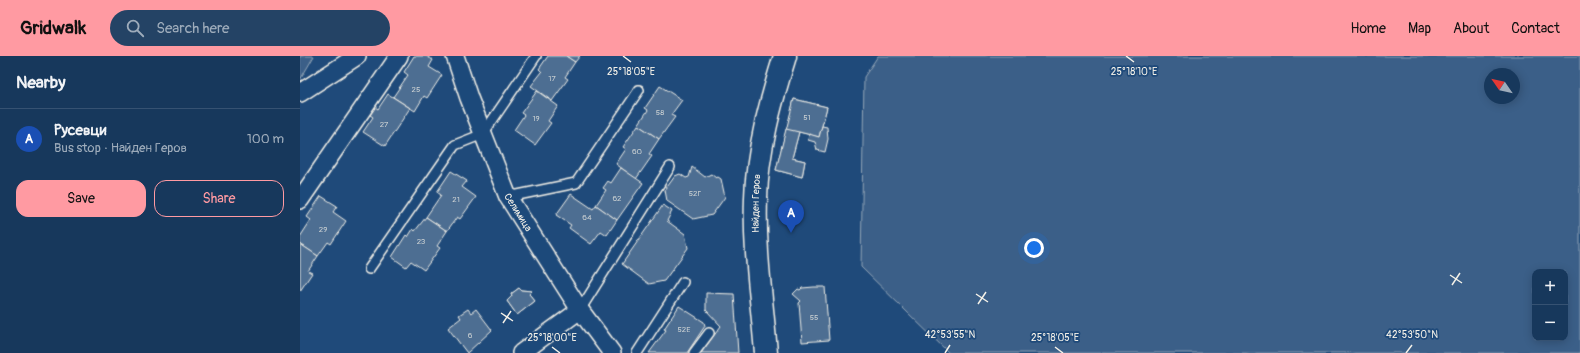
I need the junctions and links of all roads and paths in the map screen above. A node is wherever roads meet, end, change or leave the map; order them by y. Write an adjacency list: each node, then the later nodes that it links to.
1 (357, 56): 7 (street)
2 (399, 56): 11 (street)
3 (455, 56): 8 (street, Селимица)
4 (536, 56): 8 (lane)
5 (785, 56): 20 (street, Найден Геров)
6 (639, 90): 10 (lane)
7 (300, 93)
8 (483, 134): 10 (street, Селимица); 12 (lane)
9 (670, 167): 14 (lane)
10 (508, 197): 14 (street, Селимица)
11 (300, 200)
12 (369, 270)
13 (683, 282): 18 (lane)
14 (580, 310): 16 (street); 17 (street, Селимица)
15 (709, 333): 19 (lane)
16 (520, 353)
17 (612, 353)
18 (637, 353)
19 (694, 353)
20 (766, 353)

